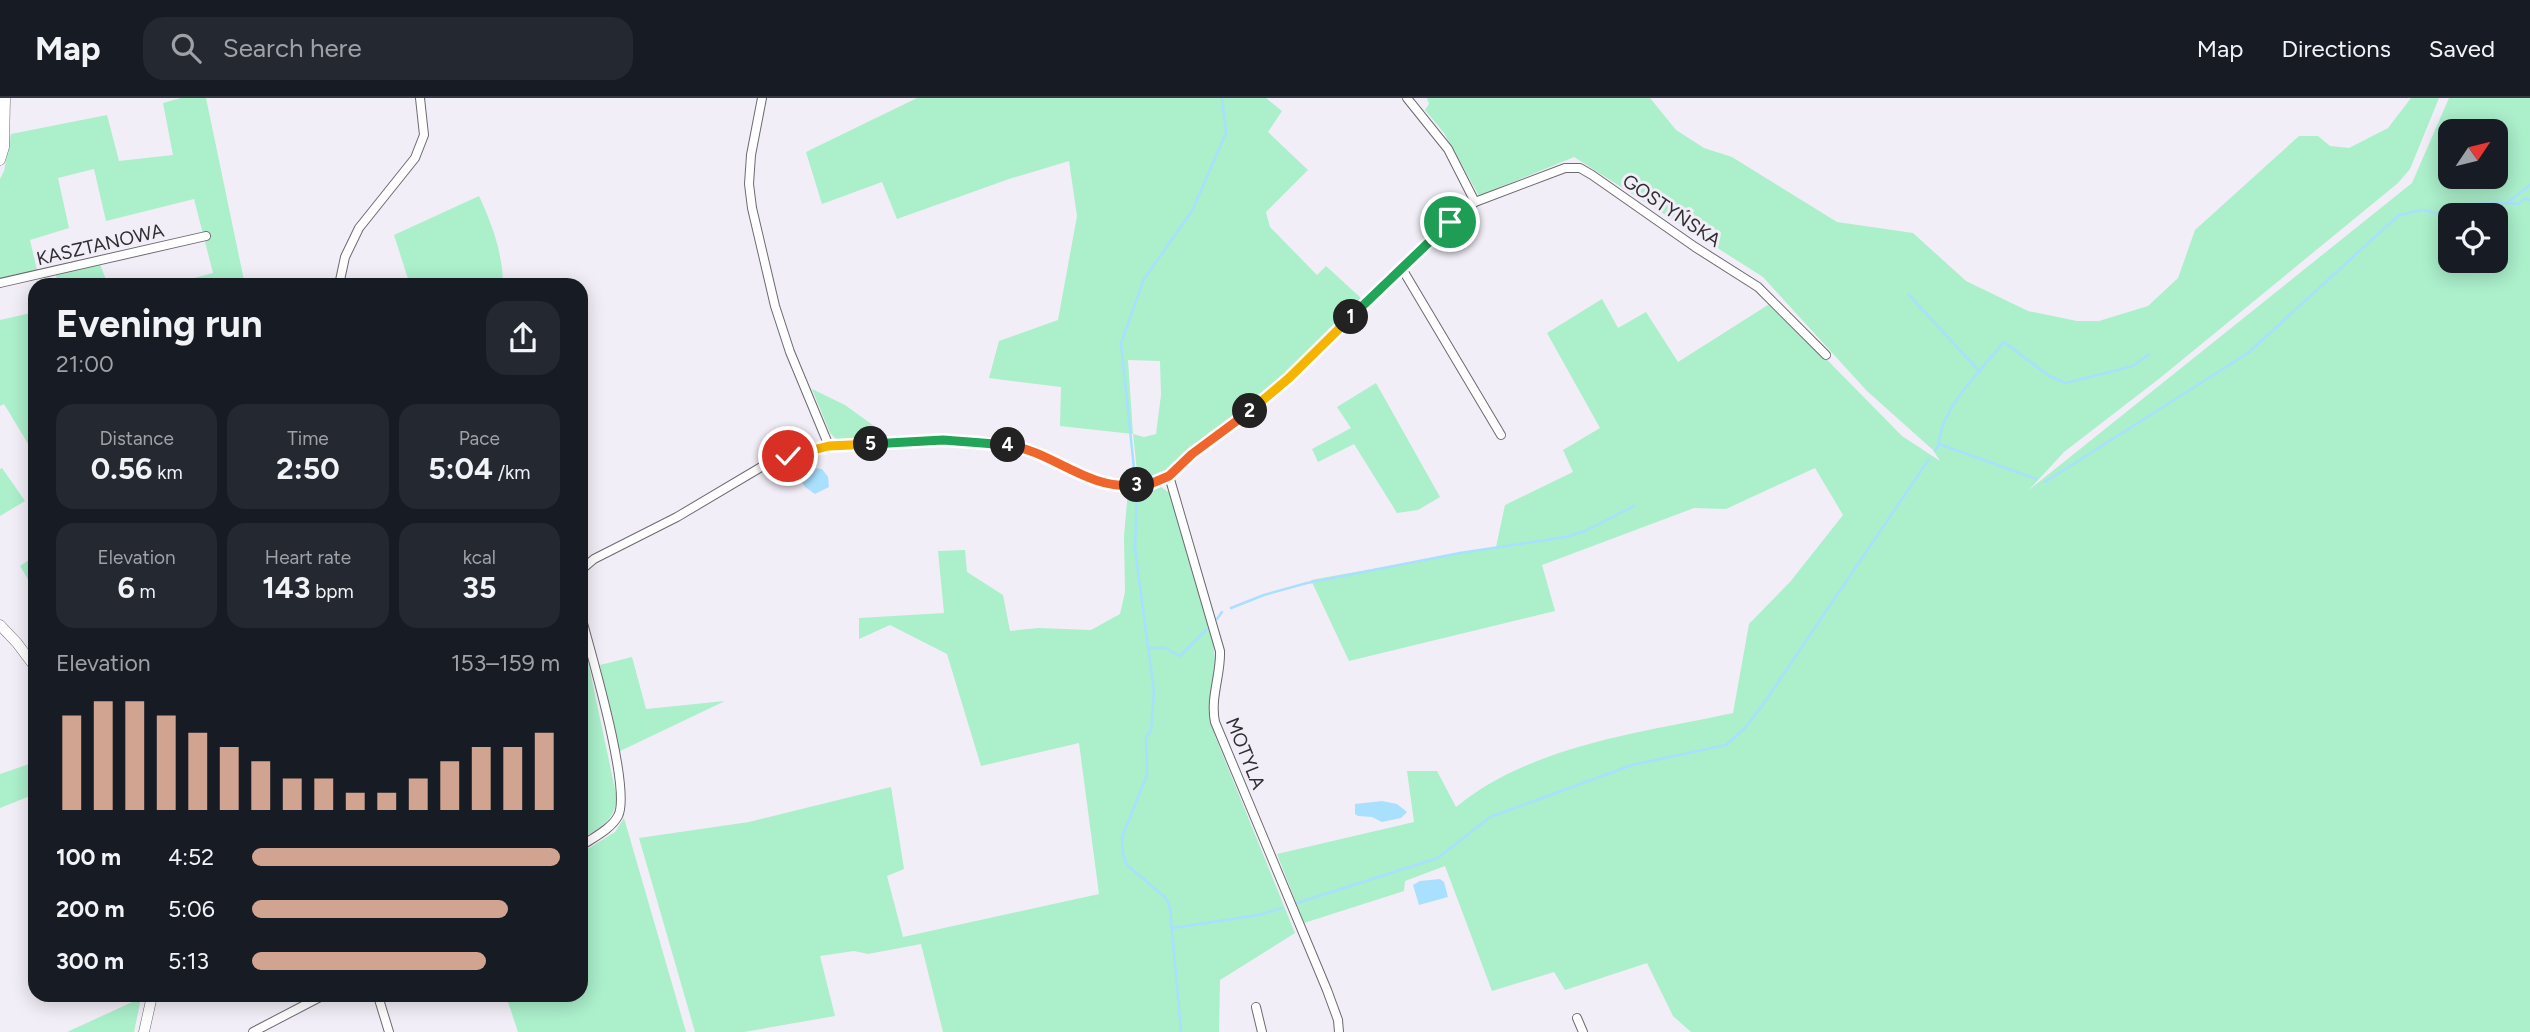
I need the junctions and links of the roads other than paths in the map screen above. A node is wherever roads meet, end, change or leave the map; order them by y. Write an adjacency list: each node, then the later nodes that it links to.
1 (5, 98): 5 (street)
2 (420, 98): 9 (street)
3 (762, 98): 13 (street)
4 (1407, 98): 6 (street)
5 (0, 160)
6 (1475, 202): 8 (street); 11 (street, GOSTYŃSKA)
7 (206, 236): 10 (street, KASZTANOWA)
8 (1401, 267): 12 (street); 14 (street)
9 (340, 278)
10 (0, 283)
11 (1826, 355)
12 (1501, 435)
13 (829, 446): 14 (street); 15 (street)
14 (1169, 476): 29 (street, MOTYLA)
15 (588, 564)
16 (0, 625): 18 (street)
17 (588, 644): 19 (street)
18 (28, 658)
19 (588, 841)
20 (151, 1002): 25 (street)
21 (310, 1002): 26 (street)
22 (380, 1002): 27 (street)
23 (1256, 1007): 28 (street)
24 (1577, 1018): 30 (street)
25 (144, 1032)
26 (253, 1032)
27 (389, 1032)
28 (1262, 1032)
29 (1339, 1032)
30 (1583, 1032)

